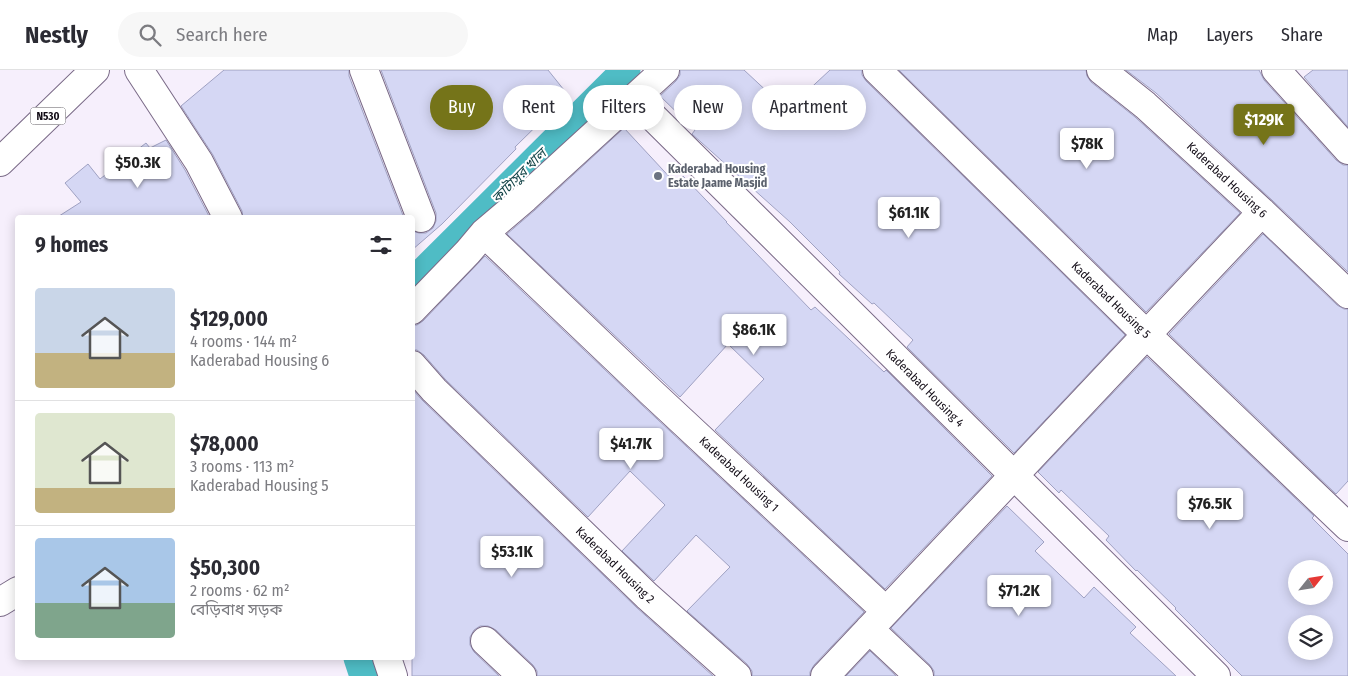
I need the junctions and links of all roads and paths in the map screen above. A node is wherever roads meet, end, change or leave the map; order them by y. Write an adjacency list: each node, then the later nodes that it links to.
1 (95, 70): 12 (main road, N530)
2 (139, 70): 14 (main road)
3 (364, 70): 15 (main road)
4 (666, 70): 8 (main road)
5 (877, 70): 19 (main road, Kaderabad Housing 5)
6 (1101, 70): 13 (main road, Kaderabad Housing 6)
7 (1279, 71): 11 (main road)
8 (650, 85)
9 (664, 128): 21 (main road, Kaderabad Housing 4)
10 (601, 130): 16 (main road)
11 (1348, 150)
12 (0, 162)
13 (1262, 212): 17 (main road, Kaderabad Housing 6); 19 (main road)
14 (226, 215)
15 (421, 218)
16 (484, 233): 18 (main road); 25 (main road, Kaderabad Housing 1)
17 (1348, 294)
18 (415, 307)
19 (1147, 334): 21 (main road); 22 (main road, Kaderabad Housing 5)
20 (415, 368): 30 (main road, Kaderabad Housing 2)
21 (1014, 476): 25 (main road); 33 (main road, Kaderabad Housing 4)
22 (1348, 527)
23 (15, 593): 24 (main road)
24 (0, 602)
25 (878, 620): 31 (main road); 32 (main road, Kaderabad Housing 1)
26 (485, 641): 29 (main road)
27 (388, 660): 28 (main road)
28 (393, 676)
29 (522, 676)
30 (737, 676)
31 (825, 676)
32 (919, 676)
33 (1216, 676)

